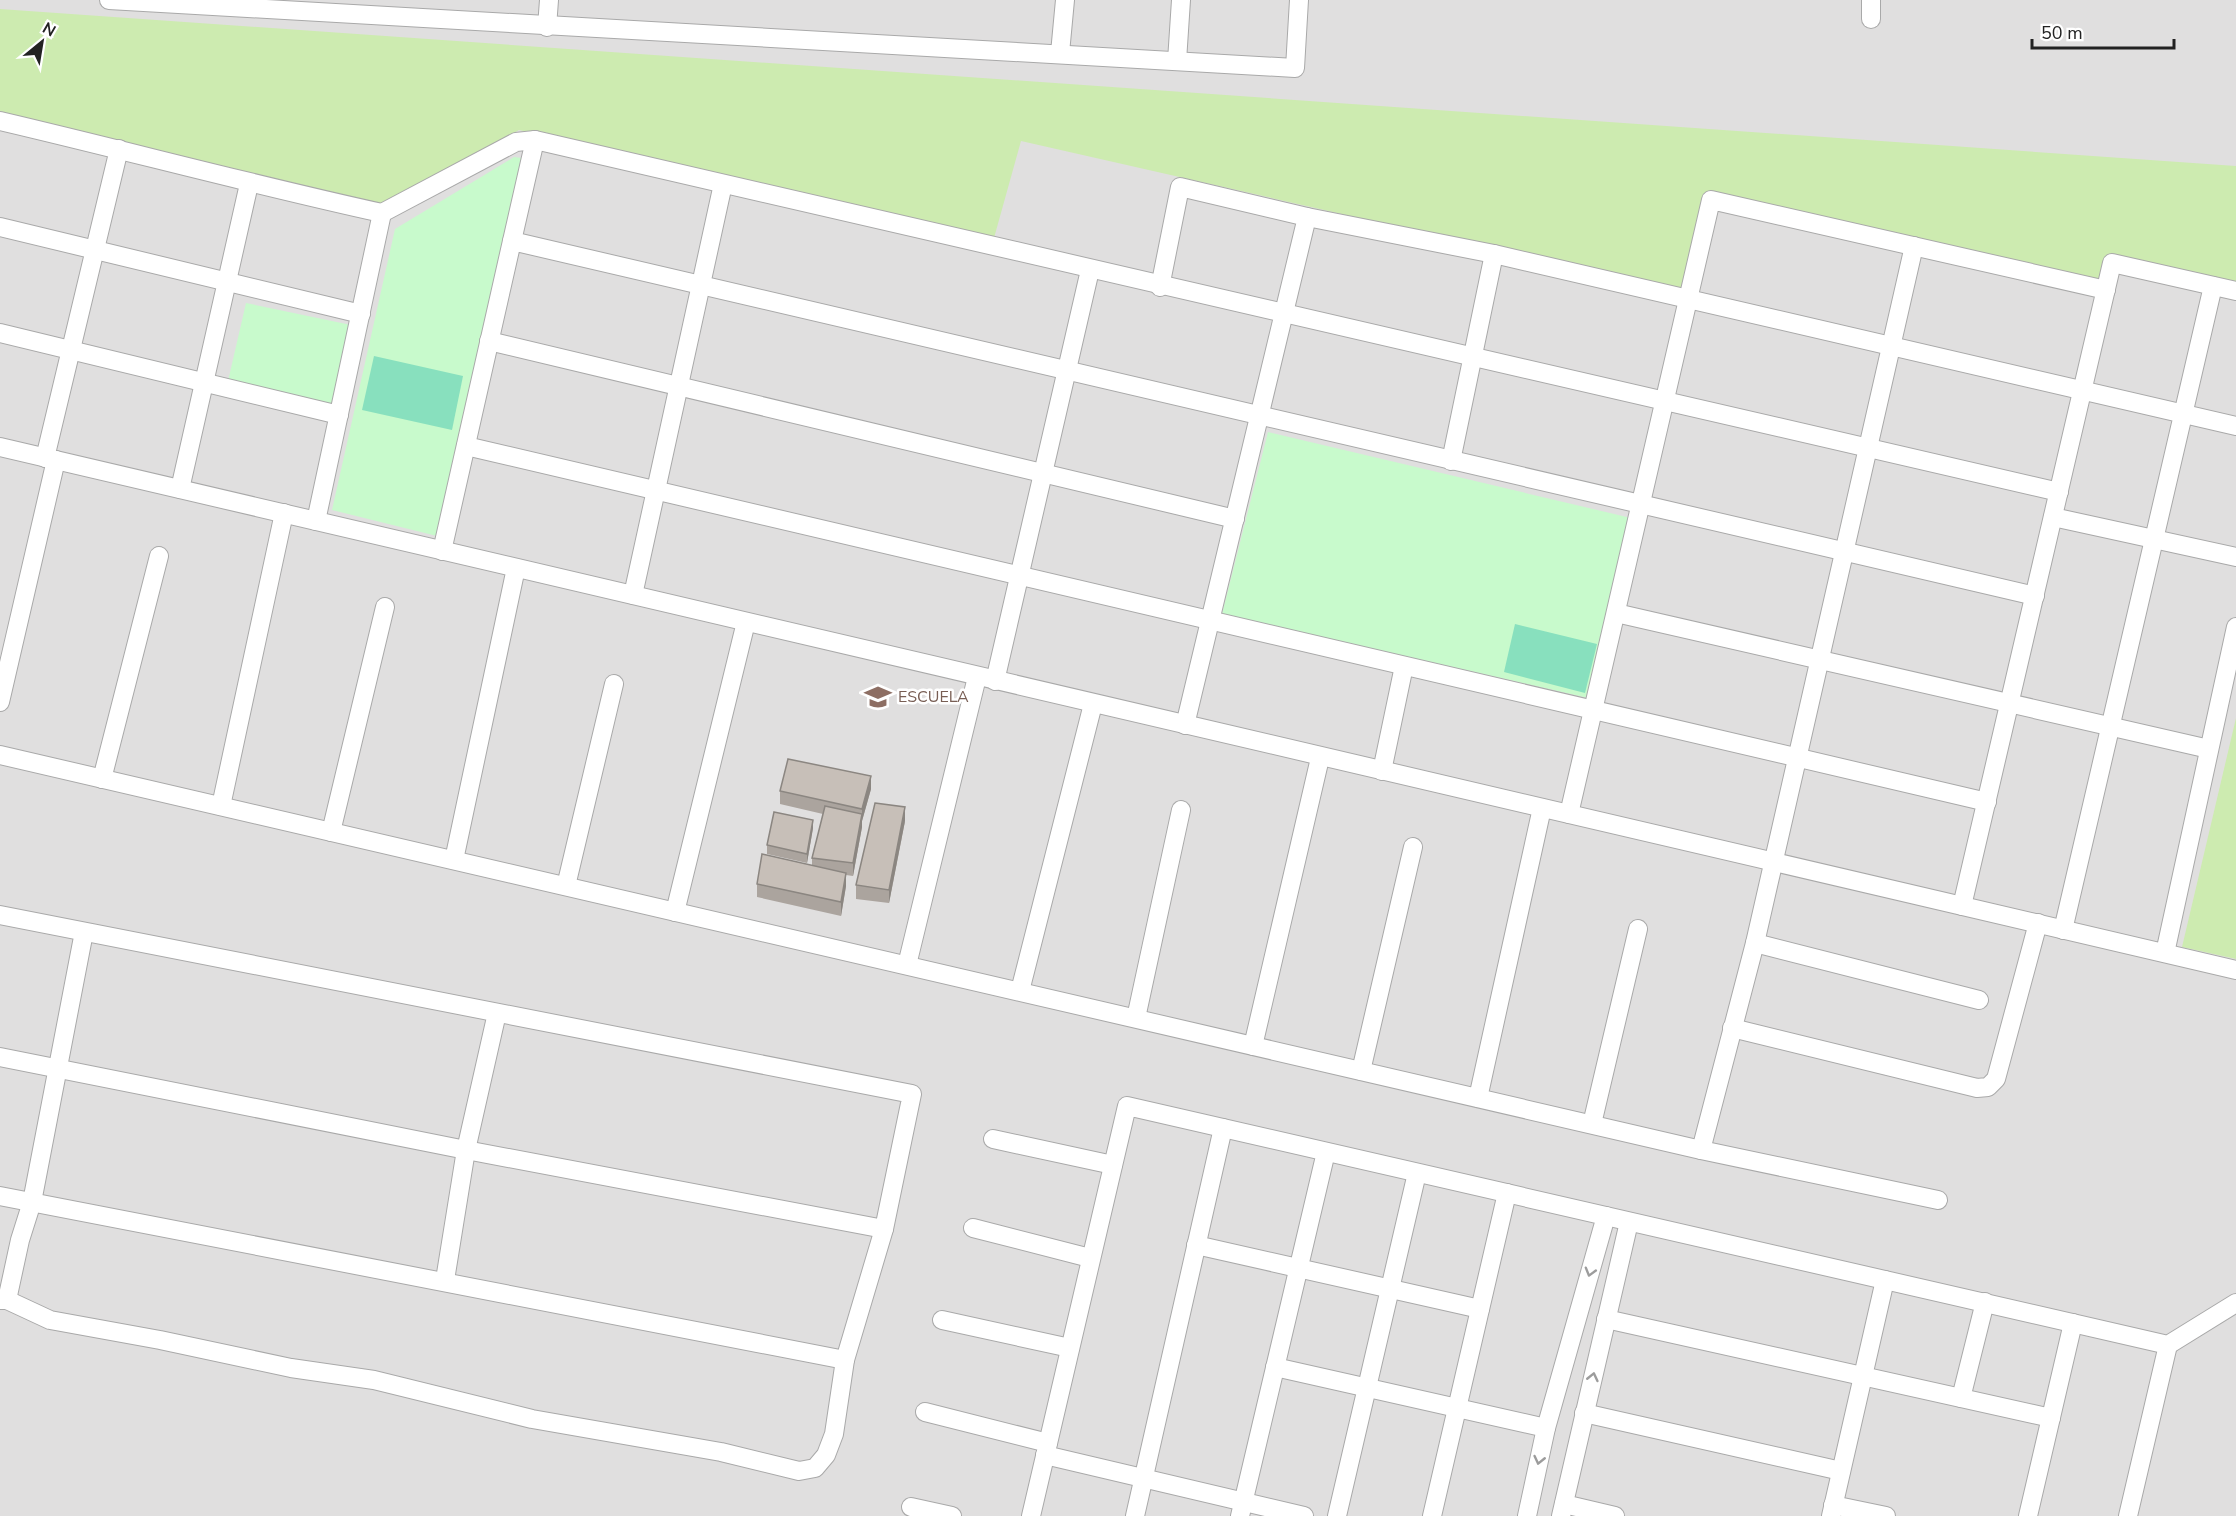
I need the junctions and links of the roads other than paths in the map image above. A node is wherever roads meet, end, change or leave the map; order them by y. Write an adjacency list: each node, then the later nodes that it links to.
1 (109, 0): 8 (street)
2 (549, 0): 8 (street)
3 (1065, 0): 9 (street)
4 (1181, 0): 10 (street)
5 (1299, 0): 10 (street)
6 (1870, 0): 7 (street)
7 (1870, 19)
8 (547, 27): 9 (street)
9 (1060, 53): 10 (street)
10 (1177, 61)
11 (0, 121): 13 (street)
12 (535, 140): 15 (street); 16 (street); 19 (street)
13 (119, 149): 14 (street); 21 (street)
14 (249, 184): 16 (street); 24 (street)
15 (723, 184): 23 (street); 25 (street)
16 (382, 213): 31 (street)
17 (1307, 217): 22 (street); 26 (street); 32 (street)
18 (0, 227): 21 (street)
19 (512, 241): 25 (street); 34 (street)
20 (1914, 246): 28 (street); 30 (street); 35 (street)
21 (95, 250): 24 (street); 36 (street)
22 (1494, 254): 30 (street); 37 (street)
23 (1090, 270): 26 (street); 38 (street)
24 (227, 282): 31 (street); 39 (street)
25 (701, 285): 38 (street); 40 (street)
26 (1160, 286): 32 (street)
27 (2212, 286): 28 (street); 29 (street); 44 (street)
28 (2106, 290): 41 (street)
29 (2236, 291)
30 (1688, 301): 35 (street); 42 (street)
31 (361, 314): 43 (street)
32 (1285, 314): 37 (street); 45 (street)
33 (0, 333): 36 (street)
34 (489, 341): 40 (street); 47 (street)
35 (1890, 348): 41 (street); 49 (street)
36 (71, 350): 39 (street); 50 (street)
37 (1472, 357): 42 (street); 51 (street)
38 (1066, 371): 45 (street); 52 (street)
39 (204, 382): 43 (street); 53 (street)
40 (678, 386): 52 (street); 54 (street)
41 (2082, 393): 44 (street); 55 (street)
42 (1665, 401): 49 (street); 56 (street)
43 (339, 415): 60 (street)
44 (2183, 415): 46 (street); 61 (street)
45 (1260, 416): 51 (street); 59 (street)
46 (2236, 426)
47 (466, 446): 54 (street); 62 (street)
48 (0, 447): 50 (street)
49 (1868, 449): 55 (street); 63 (street)
50 (50, 459): 53 (street); 79 (street)
51 (1451, 461): 56 (street)
52 (1043, 473): 59 (street); 67 (street)
53 (180, 489): 57 (street)
54 (655, 490): 67 (street); 68 (street)
55 (2059, 492): 58 (street)
56 (1641, 505): 63 (street); 71 (street)
57 (284, 513): 60 (street); 92 (street)
58 (2053, 517): 61 (street); 69 (street)
59 (1235, 519): 72 (street)
60 (316, 521): 62 (street)
61 (2154, 539): 65 (street); 84 (street)
62 (442, 550): 66 (street)
63 (1844, 553): 69 (street); 75 (street)
64 (159, 556): 90 (street)
65 (2236, 557)
66 (516, 568): 68 (street); 98 (street)
67 (1019, 576): 72 (street); 77 (street)
68 (633, 596): 73 (street)
69 (2035, 596): 81 (street)
70 (385, 608): 96 (street)
71 (1616, 613): 75 (street); 82 (street)
72 (1210, 621): 76 (street); 83 (street)
73 (746, 622): 77 (street); 102 (street)
74 (2236, 627): 85 (street)
75 (1820, 659): 81 (street); 87 (street)
76 (1404, 666): 82 (street); 89 (street)
77 (986, 679): 80 (street); 110 (street)
78 (614, 684): 100 (street)
79 (0, 702)
80 (1093, 704): 83 (street); 112 (street)
81 (2010, 704): 84 (street); 91 (street)
82 (1593, 711): 87 (street); 95 (street)
83 (1185, 725): 88 (street)
84 (2110, 726): 85 (street); 106 (street)
85 (2209, 748): 109 (street)
86 (0, 755): 90 (street)
87 (1797, 756): 91 (street); 99 (street)
88 (1320, 758): 89 (street); 117 (street)
89 (1382, 771): 93 (street)
90 (102, 779): 92 (street)
91 (1987, 802): 101 (street)
92 (221, 806): 96 (street)
93 (1542, 808): 95 (street); 121 (street)
94 (1181, 810): 115 (street)
95 (1569, 814): 99 (street)
96 (331, 832): 98 (street)
97 (1413, 847): 120 (street)
98 (454, 860): 100 (street)
99 (1773, 862): 101 (street); 108 (street)
100 (566, 886): 102 (street)
101 (1962, 906): 104 (street)
102 (675, 912): 110 (street)
103 (0, 915): 107 (street)
104 (2038, 923): 106 (street); 116 (street)
105 (1638, 930): 122 (street)
106 (2063, 930): 109 (street)
107 (84, 932): 114 (street); 119 (street)
108 (1755, 943): 113 (street); 116 (street)
109 (2165, 953): 111 (street)
110 (907, 965): 112 (street)
111 (2236, 970)
112 (1020, 992): 115 (street)
113 (1979, 1000)
114 (497, 1013): 125 (street); 137 (street)
115 (1136, 1018): 117 (street)
116 (1732, 1028): 126 (street)
117 (1253, 1046): 120 (street)
118 (0, 1057): 119 (street)
119 (58, 1069): 125 (street); 133 (street)
120 (1361, 1071): 121 (street)
121 (1478, 1098): 122 (street)
122 (1592, 1124): 126 (street)
123 (1222, 1128): 127 (street); 128 (street); 138 (street)
124 (993, 1139): 128 (street)
125 (466, 1150): 137 (street); 141 (street)
126 (1701, 1150): 132 (street)
127 (1326, 1152): 129 (street); 140 (street)
128 (1113, 1165): 139 (street)
129 (1417, 1173): 130 (street); 143 (street)
130 (1507, 1193): 134 (street); 147 (street)
131 (0, 1196): 133 (street)
132 (1938, 1200)
133 (33, 1202): 141 (street); 144 (street)
134 (1606, 1216): 135 (street); 162 (street, one-way to 162)
135 (1629, 1222): 142 (street); 148 (street)
136 (973, 1228): 139 (street)
137 (884, 1229): 153 (street)
138 (1196, 1245): 140 (street); 165 (street)
139 (1090, 1258): 152 (street)
140 (1298, 1268): 143 (street); 154 (street)
141 (445, 1280): 153 (street)
142 (1885, 1280): 145 (street); 155 (street)
143 (1390, 1288): 147 (street); 156 (street)
144 (3, 1300): 153 (street)
145 (1985, 1302): 150 (street); 157 (street)
146 (2236, 1303): 151 (street)
147 (1480, 1309): 158 (street)
148 (1606, 1319): 155 (street); 160 (street, one-way to 148)
149 (942, 1320): 152 (street)
150 (2073, 1323): 151 (street); 161 (street)
151 (2168, 1345): 180 (street)
152 (1070, 1348): 163 (street)
153 (845, 1360)
154 (1275, 1367): 156 (street); 167 (street)
155 (1863, 1376): 157 (street); 164 (street)
156 (1367, 1389): 158 (street); 174 (street)
157 (1961, 1398): 161 (street)
158 (1457, 1408): 162 (street); 175 (street)
159 (925, 1412): 163 (street)
160 (1584, 1413): 164 (street); 168 (street)
161 (2051, 1418): 179 (street)
162 (1546, 1428): 176 (street, one-way to 176)
163 (1046, 1449): 165 (street); 171 (street)
164 (1841, 1472): 169 (street)
165 (1143, 1478): 167 (street); 172 (street)
166 (911, 1507): 170 (street)
167 (1242, 1509): 173 (street)
168 (1562, 1510): 177 (street)
169 (1832, 1510): 178 (street)
170 (952, 1516)
171 (1030, 1516)
172 (1135, 1516)
173 (1304, 1516)
174 (1337, 1516)
175 (1432, 1516)
176 (1527, 1516)
177 (1615, 1516)
178 (1886, 1516)
179 (2028, 1516)
180 (2128, 1516)

